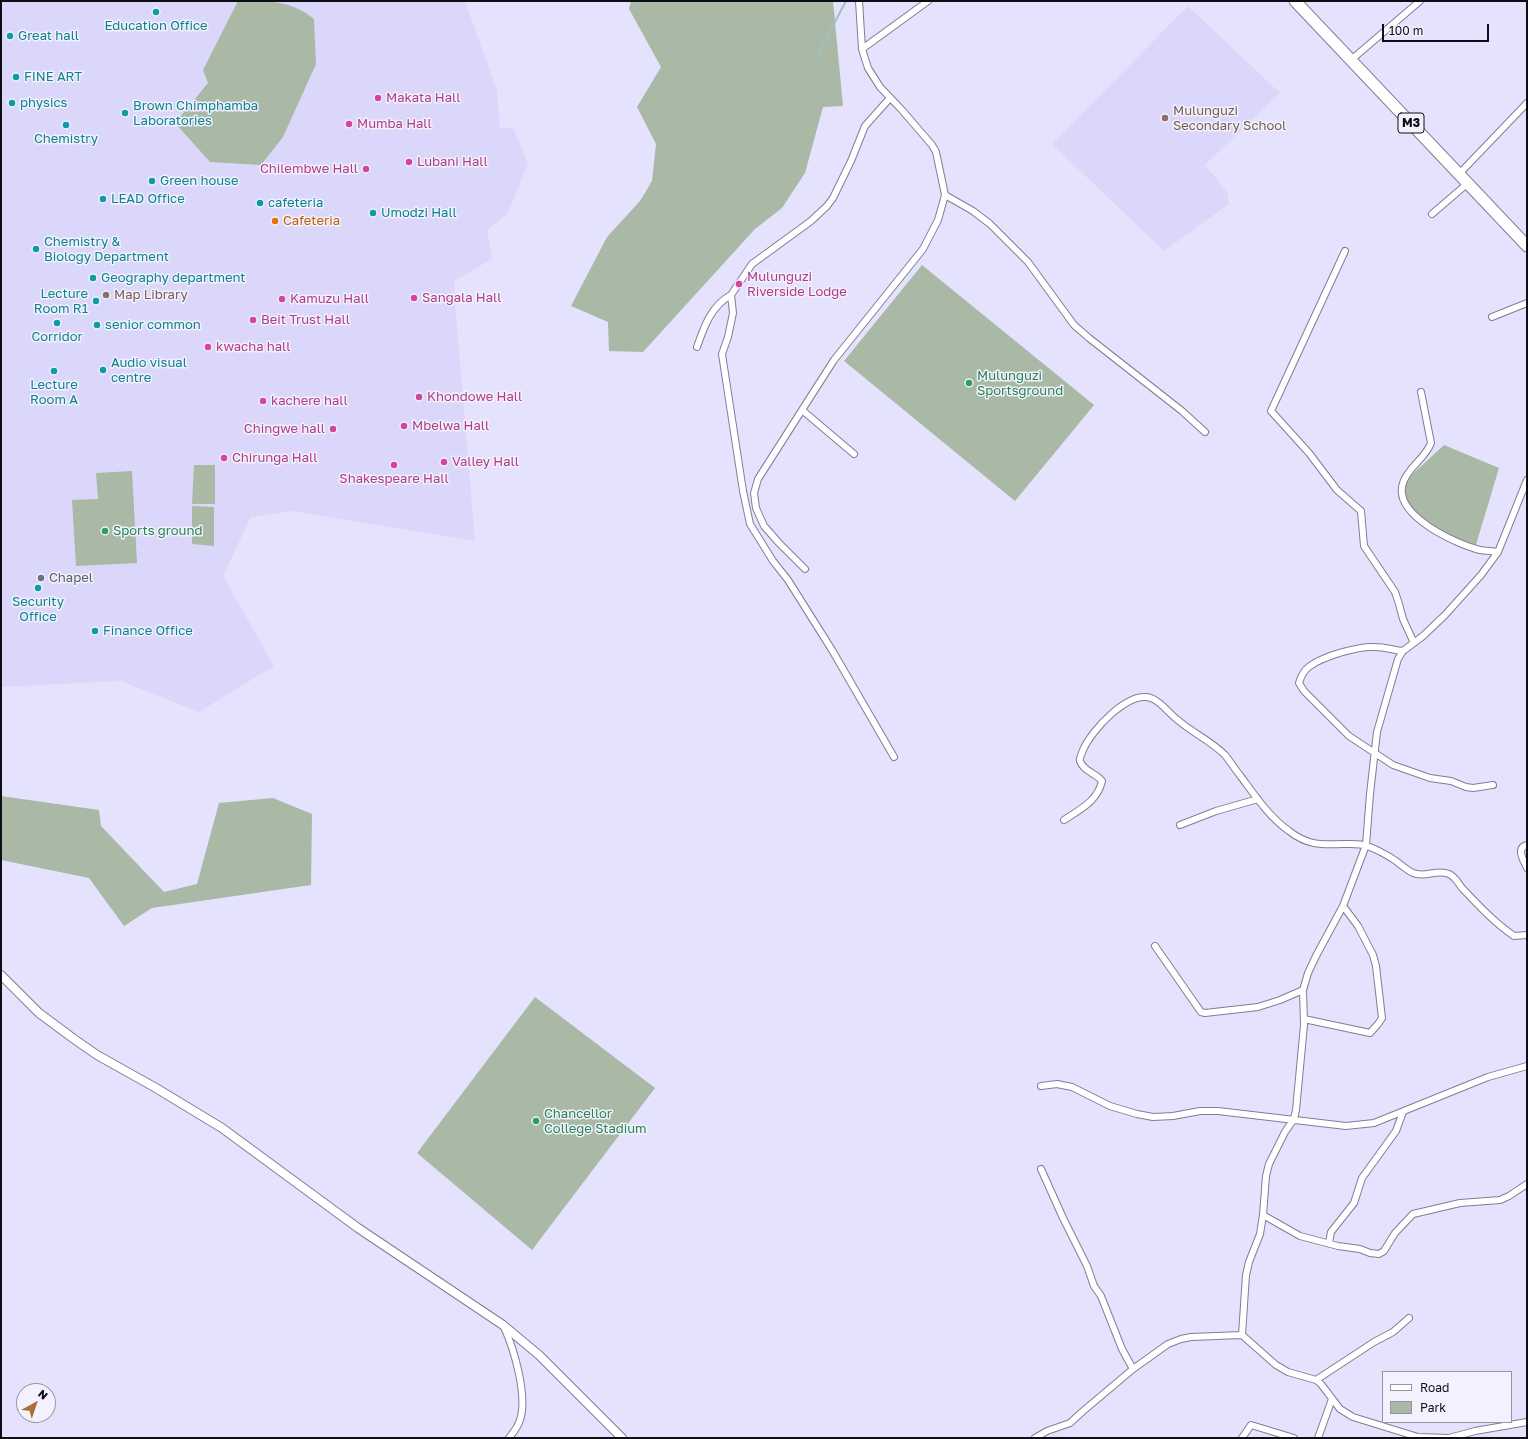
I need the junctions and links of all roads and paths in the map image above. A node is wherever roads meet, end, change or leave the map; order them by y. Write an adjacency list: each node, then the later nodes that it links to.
1 (859, 1): 5 (street)
2 (928, 1): 5 (street)
3 (1295, 1): 6 (highway, M3)
4 (1420, 1): 6 (street)
5 (862, 49): 7 (street)
6 (1351, 60): 9 (highway, M3)
7 (890, 98): 11 (street); 15 (street)
8 (1527, 103): 9 (street)
9 (1459, 174): 10 (highway, M3)
10 (1468, 183): 12 (street); 13 (highway, M3)
11 (945, 195): 20 (street); 21 (street)
12 (1432, 214)
13 (1527, 246)
14 (1345, 251): 26 (street)
15 (731, 295): 18 (street); 29 (street)
16 (1527, 304): 17 (street)
17 (1492, 317)
18 (697, 347)
19 (1421, 392): 24 (street)
20 (802, 410): 22 (street); 25 (street)
21 (1205, 432)
22 (854, 454)
23 (1527, 480): 24 (street)
24 (1498, 552): 26 (street)
25 (805, 569)
26 (1414, 643): 27 (street)
27 (1403, 651): 28 (street); 28 (street)
28 (1374, 753): 30 (street); 34 (street)
29 (894, 757)
30 (1493, 785)
31 (1258, 799): 32 (street); 33 (street); 34 (street)
32 (1064, 820)
33 (1180, 825)
34 (1366, 845): 37 (street); 38 (street)
35 (1527, 845): 36 (street)
36 (1527, 868)
37 (1343, 906): 41 (street); 42 (street)
38 (1527, 935)
39 (1155, 946): 41 (street)
40 (1, 975): 52 (street)
41 (1303, 990): 42 (street)
42 (1304, 1020): 46 (street)
43 (1527, 1066): 45 (street)
44 (1041, 1086): 46 (street)
45 (1403, 1112): 46 (street); 50 (street)
46 (1294, 1119): 49 (street)
47 (1041, 1169): 54 (street)
48 (1527, 1184): 50 (street)
49 (1264, 1215): 50 (street); 53 (street)
50 (1329, 1243)
51 (1409, 1318): 55 (street)
52 (503, 1325): 58 (street); 59 (street)
53 (1242, 1335): 54 (street); 55 (street)
54 (1133, 1369): 60 (street)
55 (1316, 1380): 56 (street)
56 (1332, 1399): 63 (street); 64 (street)
57 (1527, 1422): 64 (street)
58 (509, 1438)
59 (622, 1438)
60 (1035, 1438)
61 (1242, 1438): 62 (street)
62 (1294, 1438)
63 (1318, 1438)
64 (1418, 1438)

